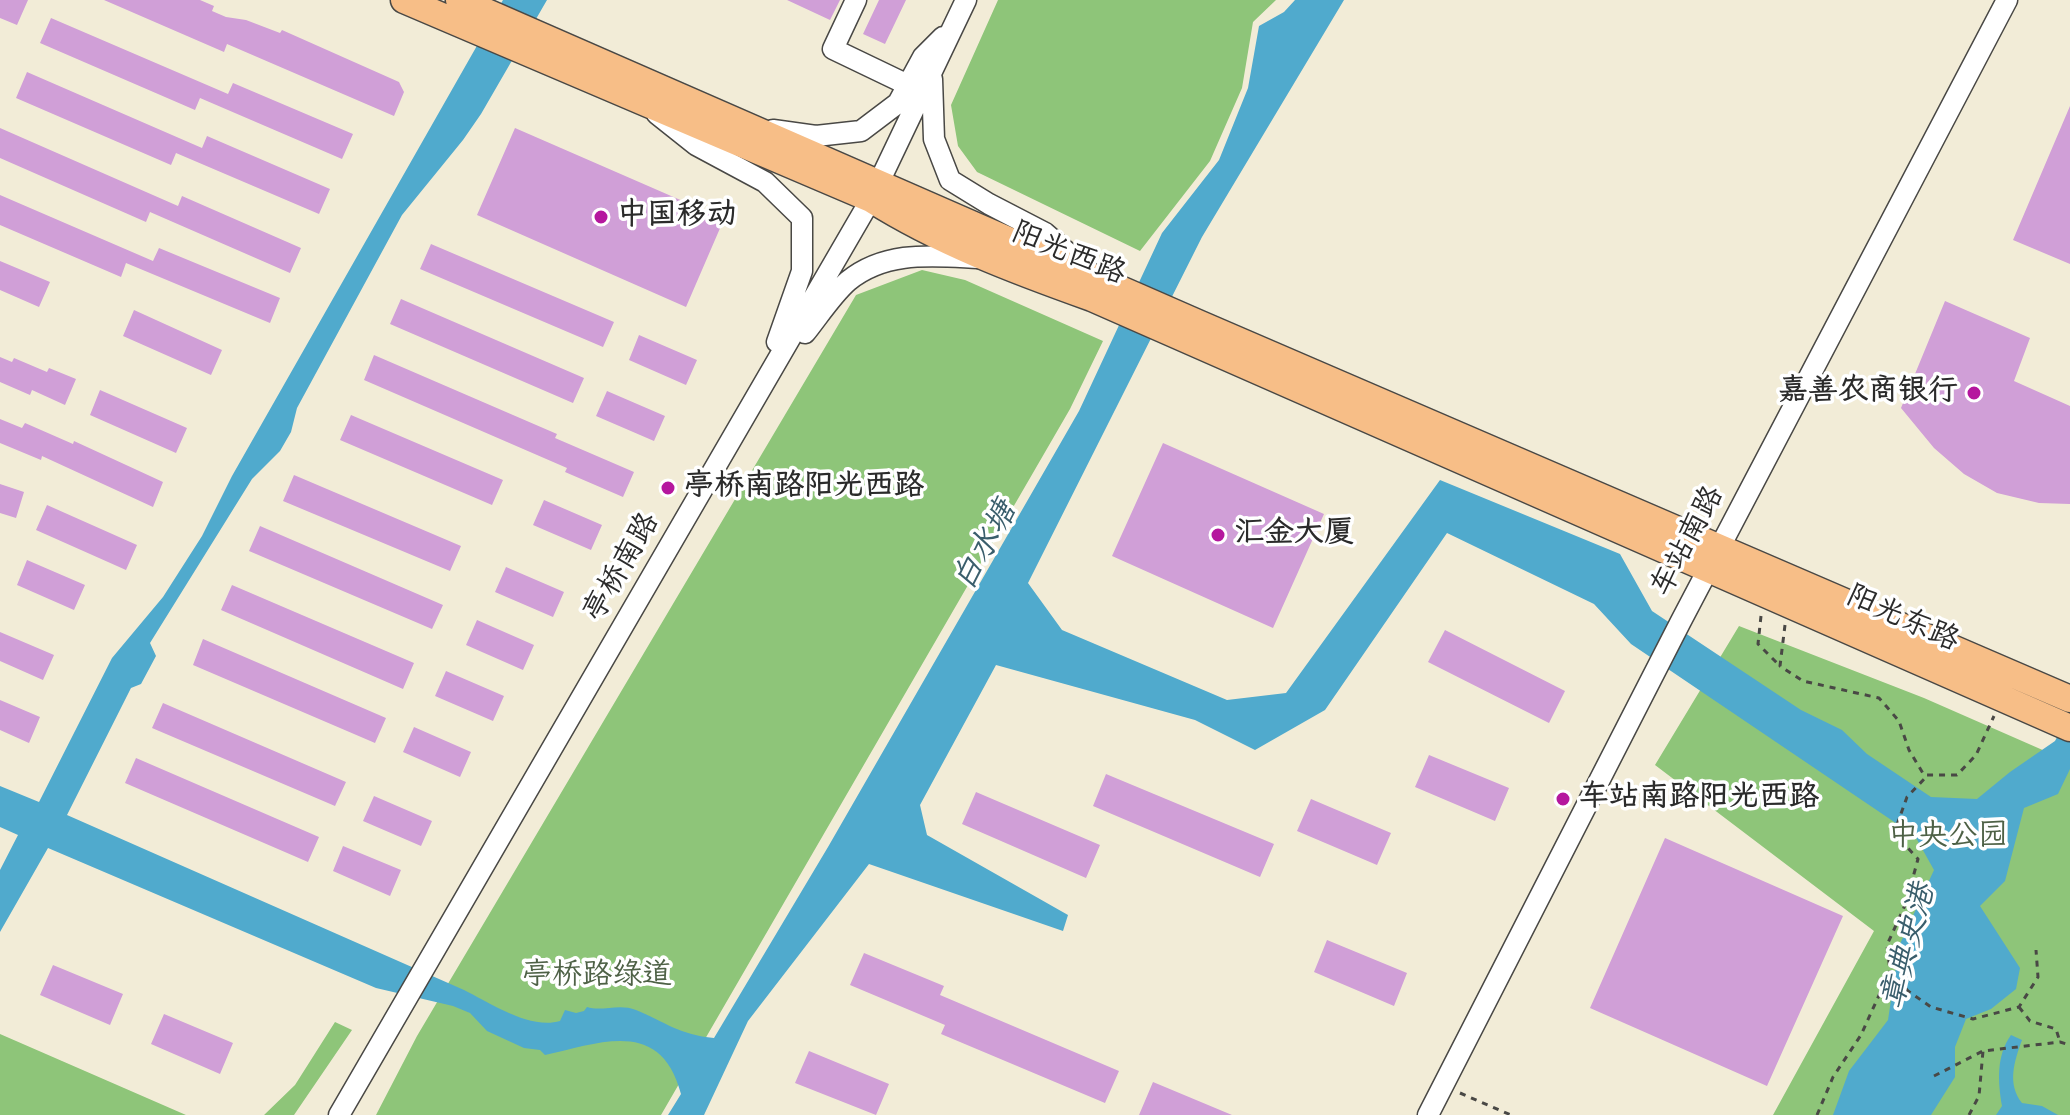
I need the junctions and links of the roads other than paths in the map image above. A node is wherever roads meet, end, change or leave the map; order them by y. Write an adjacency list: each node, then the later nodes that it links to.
1 (404, 0): 5 (main road, 阳光西路)
2 (856, 0): 9 (street)
3 (966, 0): 6 (street, 亭桥南路)
4 (2007, 0): 16 (street, 车站南路)
5 (467, 11): 7 (main road, 阳光西路)
6 (954, 26): 8 (street, 亭桥南路); 9 (street)
7 (540, 47): 10 (main road, 阳光西路); 11 (main road, 阳光西路)
8 (932, 74): 12 (street, 亭桥南路); 14 (street)
9 (908, 85): 11 (street)
10 (645, 104): 12 (main road, 阳光西路); 15 (street)
11 (753, 127): 12 (main road, 阳光西路)
12 (875, 191): 13 (main road, 阳光西路); 14 (main road, 阳光西路); 15 (street, 亭桥南路)
13 (990, 259): 14 (main road, 阳光西路); 15 (street)
14 (1096, 289): 16 (main road, 阳光西路)
15 (760, 390): 19 (street, 亭桥南路)
16 (1714, 560): 17 (main road, 阳光东路); 18 (main road, 阳光东路); 20 (street, 车站南路)
17 (2070, 699)
18 (2070, 728)
19 (339, 1115)
20 (1428, 1115)

